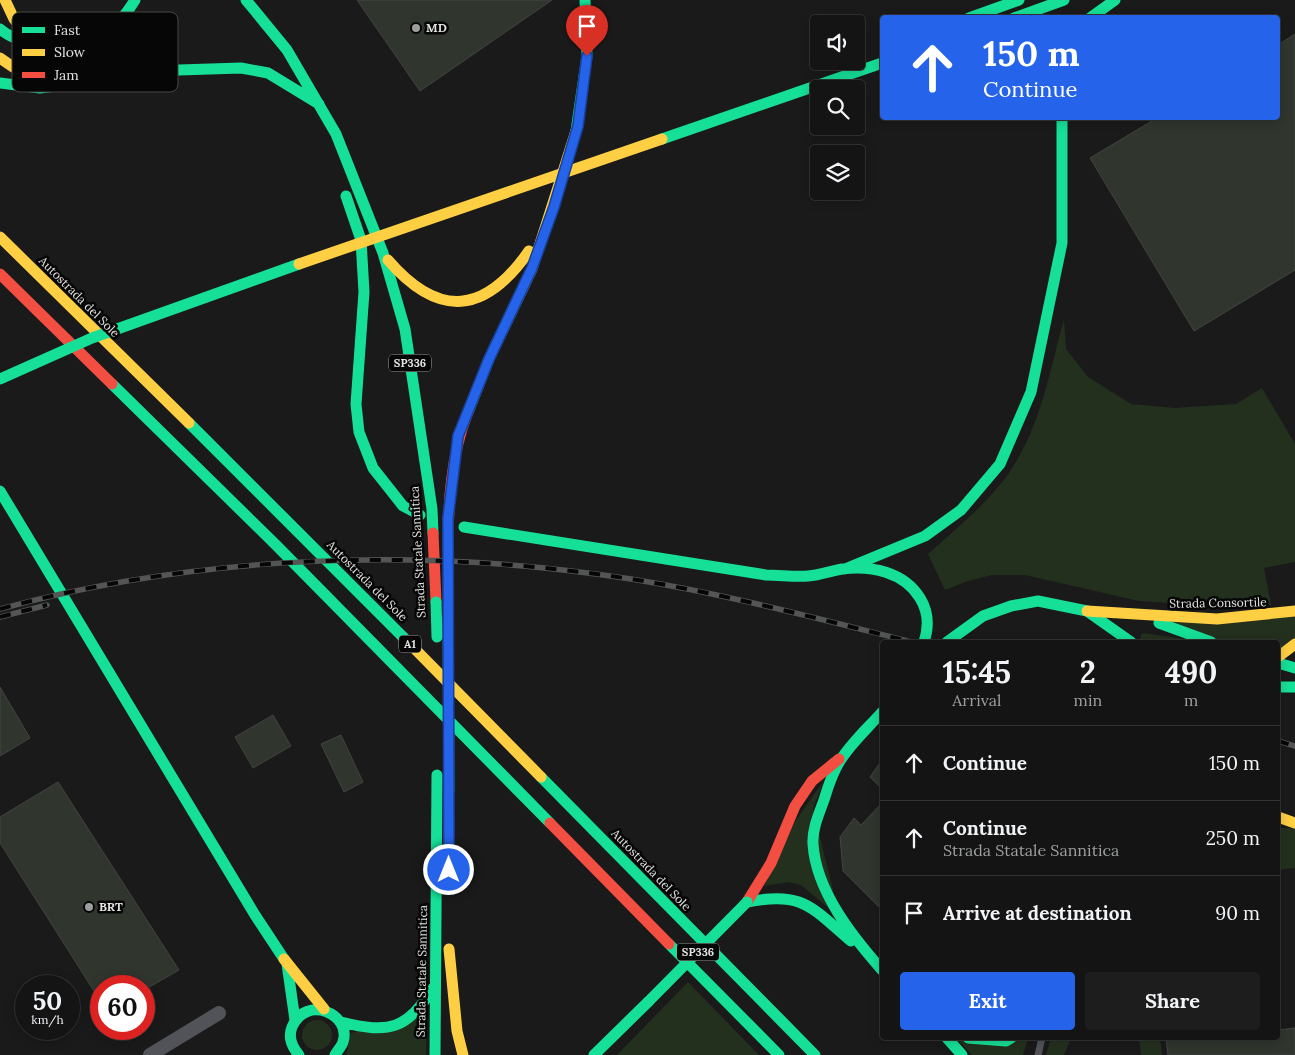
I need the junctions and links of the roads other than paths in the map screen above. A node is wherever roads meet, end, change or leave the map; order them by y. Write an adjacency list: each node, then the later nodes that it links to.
1 (5, 0): 9 (main road)
2 (135, 0): 8 (main road)
3 (246, 0): 19 (main road, Strada Statale Sannitica / SP336)
4 (585, 0): 24 (main road)
5 (1019, 0): 10 (main road)
6 (1064, 0): 11 (main road)
7 (1115, 0): 12 (main road)
8 (128, 12)
9 (12, 15)
10 (978, 15)
11 (1022, 15)
12 (1094, 15)
13 (0, 29): 14 (main road)
14 (12, 37)
15 (0, 58): 17 (main road)
16 (880, 64): 32 (main road, bridge)
17 (12, 66)
18 (178, 70): 19 (main road)
19 (319, 104): 21 (main road, Strada Statale Sannitica / SP336)
20 (1062, 120): 38 (main road)
21 (336, 134): 28 (main road, Strada Statale Sannitica / SP336); 34 (main road)
22 (584, 152): 23 (main road)
23 (556, 161)
24 (554, 207): 28 (main road, SP336); 37 (main road)
25 (381, 219): 26 (main road)
26 (344, 231)
27 (0, 237): 82 (main road, Autostrada del Sole / A1)
28 (383, 253): 40 (main road, Strada Statale Sannitica / SP336)
29 (0, 274): 81 (main road, A1)
30 (103, 317): 31 (main road)
31 (50, 338)
32 (0, 379)
33 (0, 491): 39 (main road)
34 (420, 515)
35 (464, 527): 38 (main road)
36 (12, 534): 39 (main road)
37 (448, 565)
38 (845, 569): 45 (main road)
39 (52, 580): 62 (main road)
40 (442, 602): 55 (main road, Strada Statale Sannitica / SP336, bridge); 58 (main road, bridge)
41 (1087, 611): 43 (main road); 44 (main road); 46 (main road)
42 (1295, 611): 43 (main road, Strada Consortile)
43 (1141, 616): 47 (main road)
44 (951, 639)
45 (925, 640)
46 (1128, 640)
47 (1207, 640)
48 (1295, 644): 49 (main road)
49 (1280, 655)
50 (1280, 664): 51 (main road)
51 (1295, 668)
52 (1280, 687): 53 (main road)
53 (1295, 687)
54 (880, 714): 56 (main road)
55 (437, 727)
56 (843, 756): 59 (main road); 61 (main road)
57 (437, 770): 64 (main road, Strada Statale Sannitica)
58 (449, 810)
59 (747, 902): 61 (main road); 76 (main road, SP336, bridge)
60 (449, 938): 67 (main road)
61 (868, 955): 63 (main road)
62 (286, 962): 65 (main road); 68 (main road)
63 (880, 968)
64 (436, 984): 69 (main road); 79 (main road, Strada Statale Sannitica)
65 (324, 1009): 68 (main road); 69 (main road)
66 (219, 1013): 77 (street)
67 (457, 1017): 70 (main road); 80 (main road)
68 (295, 1020): 75 (main road)
69 (341, 1022): 78 (main road)
70 (471, 1039)
71 (948, 1040): 83 (main road)
72 (993, 1040): 73 (main road)
73 (1008, 1040)
74 (1042, 1040): 84 (lane)
75 (294, 1052)
76 (597, 1054)
77 (150, 1055)
78 (336, 1055)
79 (435, 1055)
80 (463, 1055)
81 (779, 1055)
82 (815, 1055)
83 (962, 1055)
84 (1038, 1055)

